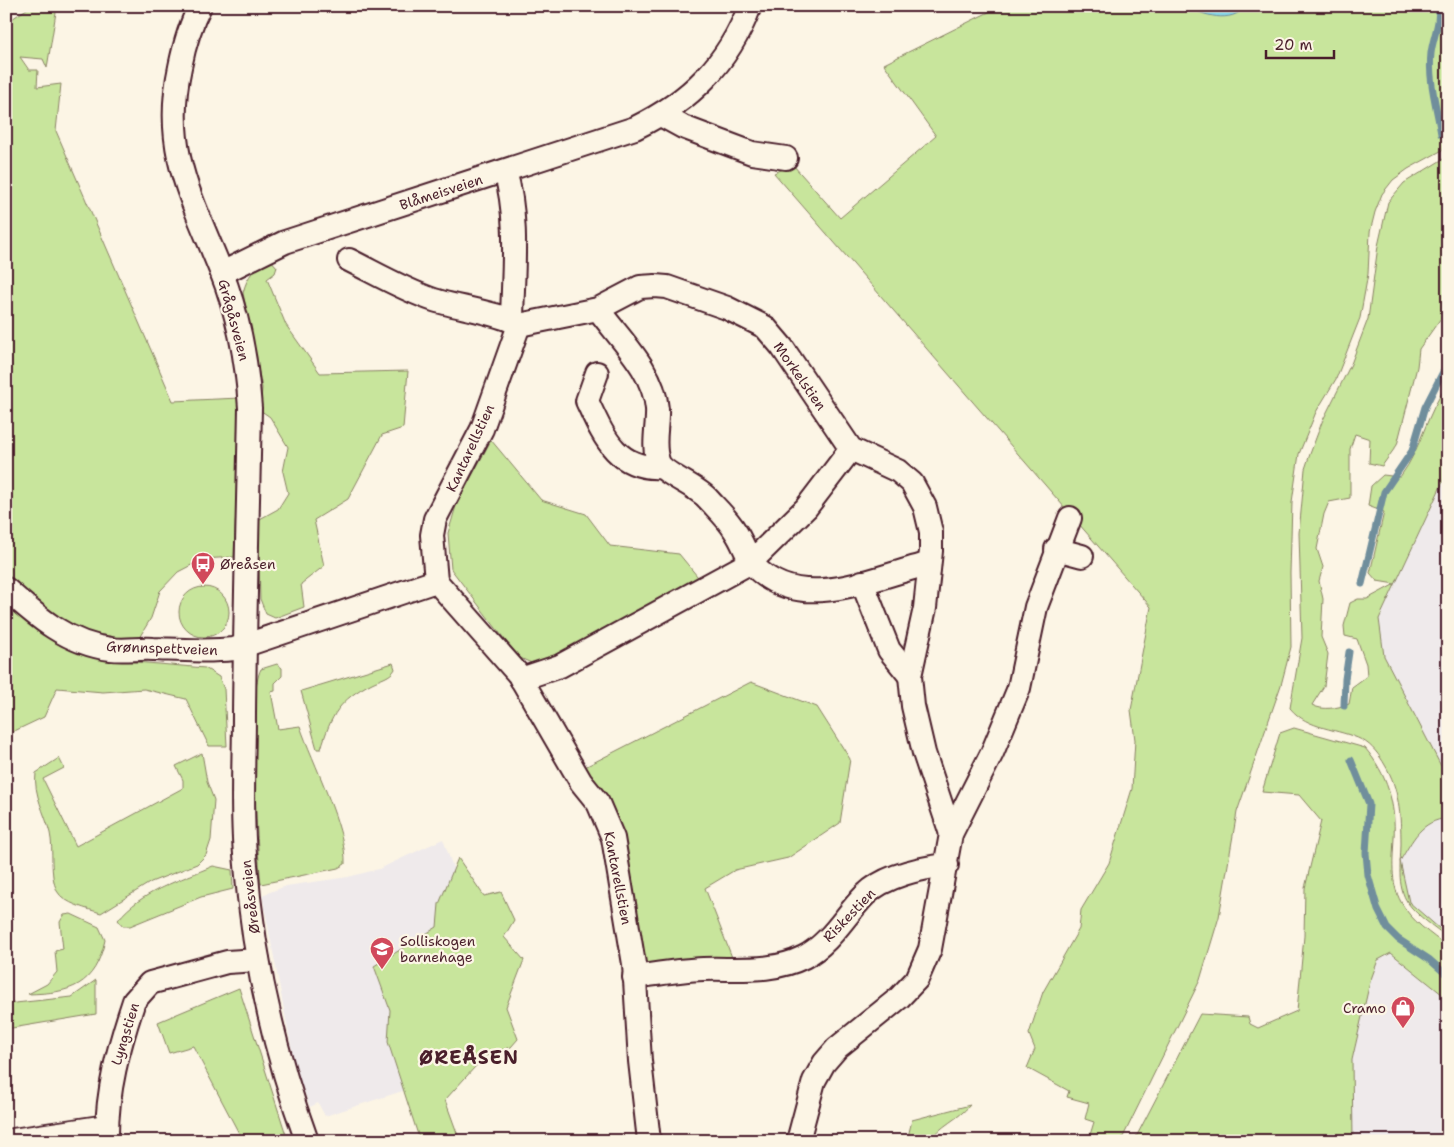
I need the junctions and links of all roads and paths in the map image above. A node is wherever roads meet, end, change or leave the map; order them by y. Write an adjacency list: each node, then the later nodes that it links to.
1 (750, 6): 3 (street, Blåmeisveien)
2 (194, 8): 7 (street, Grågåsveien)
3 (661, 115): 4 (street); 5 (street, Blåmeisveien)
4 (786, 158)
5 (505, 171): 7 (street, Blåmeisveien); 9 (street, Kantarellstien)
6 (349, 260): 9 (street)
7 (222, 273): 21 (street, Grågåsveien)
8 (598, 309): 9 (street, Morkelstien); 11 (street, Morkelstien); 12 (street)
9 (515, 322): 18 (street, Kantarellstien)
10 (597, 373): 12 (street)
11 (851, 449): 16 (street); 17 (street)
12 (661, 467): 16 (street)
13 (1070, 518): 14 (street)
14 (1056, 549): 15 (street); 24 (street)
15 (1082, 556)
16 (751, 562): 19 (street); 23 (street)
17 (928, 564): 19 (street); 22 (street)
18 (436, 580): 21 (street); 23 (street, Kantarellstien)
19 (862, 582): 22 (street)
20 (6, 589): 21 (street, Grønnspettveien)
21 (245, 646): 26 (street, Øreåsveien)
22 (910, 676): 24 (street)
23 (521, 679): 27 (street, Kantarellstien)
24 (951, 834): 25 (street)
25 (946, 865): 27 (street, Riskestien); 32 (street)
26 (258, 960): 28 (street, Lyngstien); 30 (street, Øreåsveien)
27 (634, 976): 31 (street, Kantarellstien)
28 (107, 1134): 29 (street)
29 (6, 1141)
30 (307, 1141)
31 (649, 1141)
32 (798, 1141)

